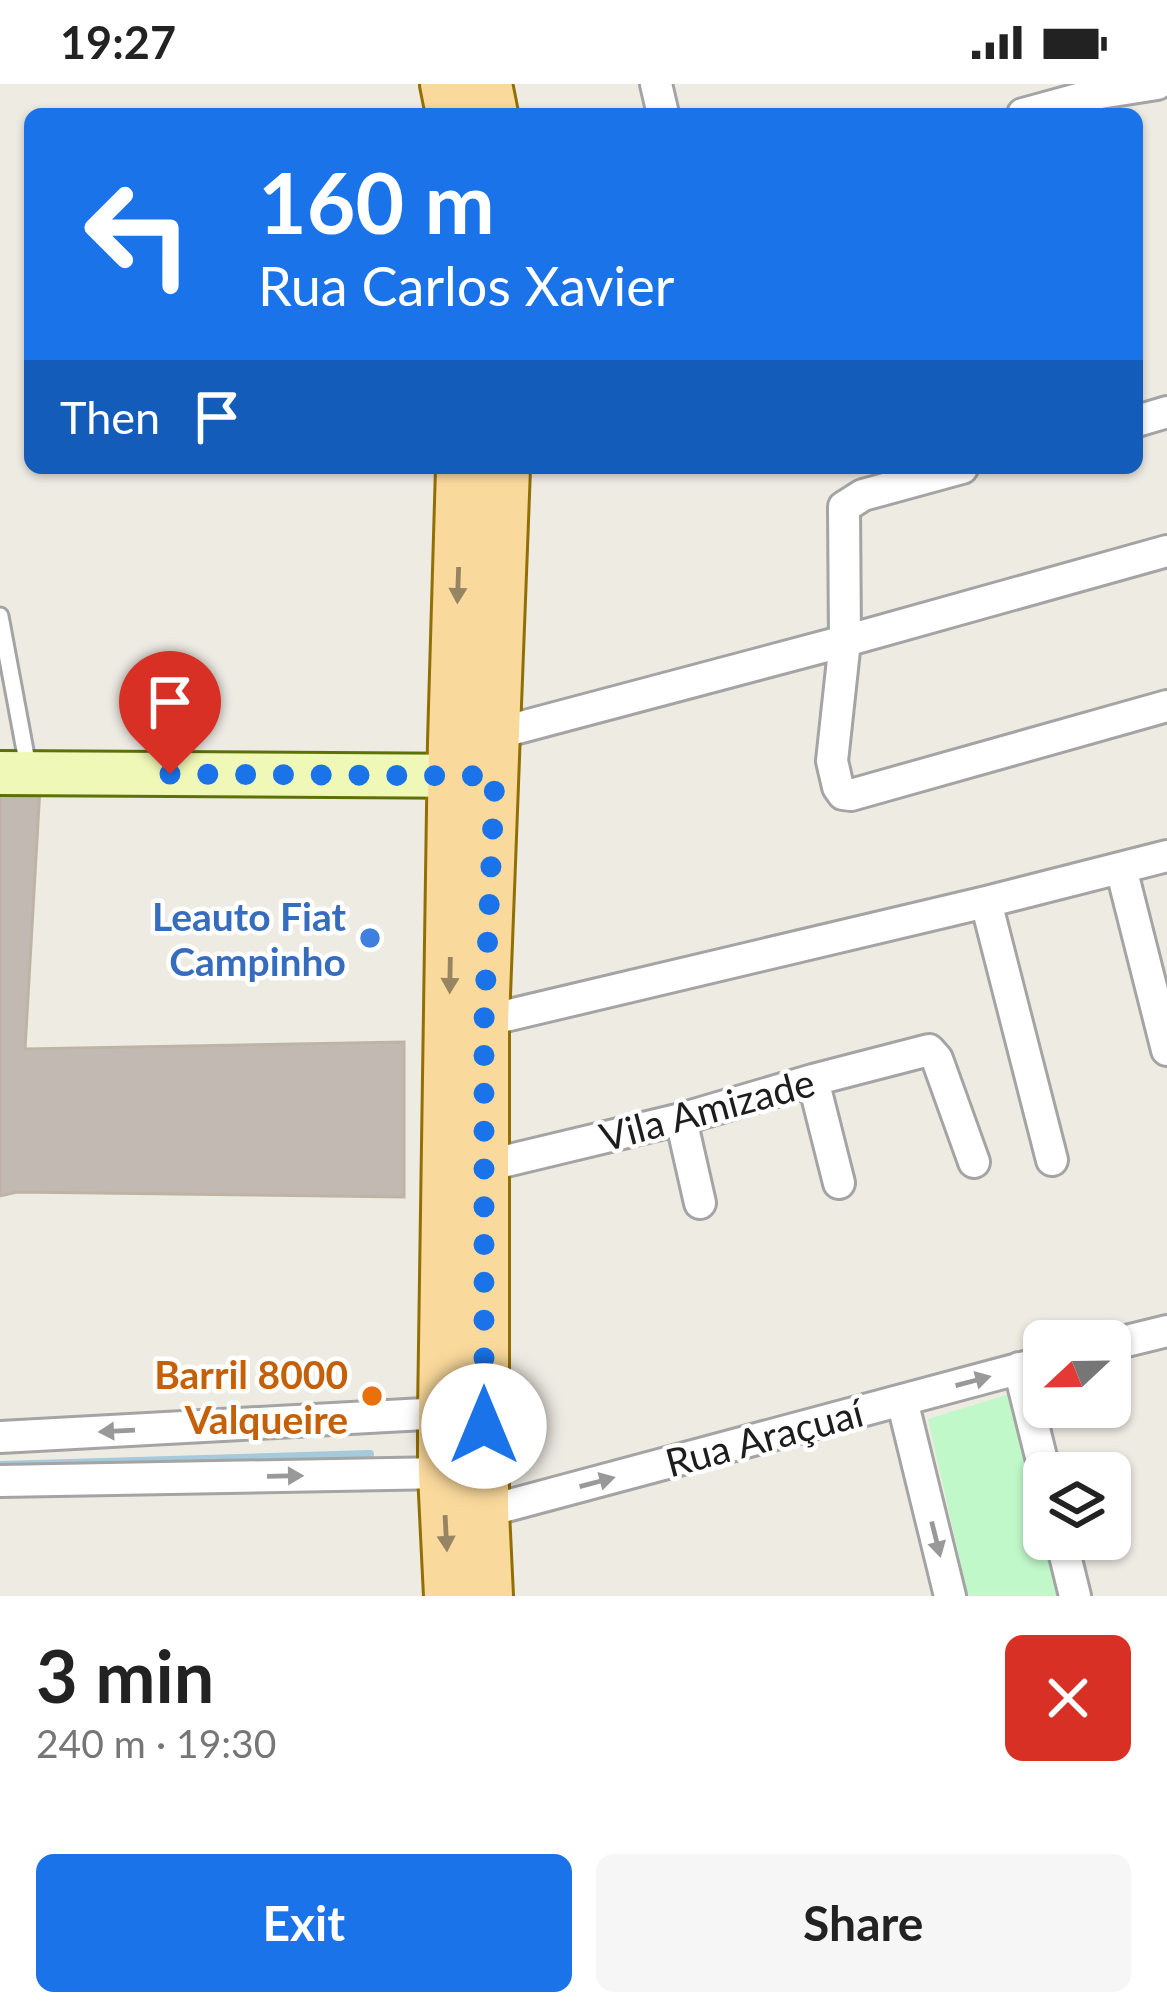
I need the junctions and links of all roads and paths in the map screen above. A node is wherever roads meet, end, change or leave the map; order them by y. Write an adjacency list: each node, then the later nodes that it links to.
1 (1156, 84): 2 (street)
2 (1099, 89): 3 (street)
3 (1041, 108)
4 (461, 474): 11 (main road, one-way to 11)
5 (505, 474): 11 (main road)
6 (940, 474): 9 (street)
7 (1167, 551): 9 (street)
8 (0, 616): 12 (lane)
9 (845, 641): 10 (street); 11 (street)
10 (1167, 706)
11 (481, 762): 12 (street); 16 (main road); 29 (main road, one-way to 29)
12 (14, 773)
13 (1167, 856): 14 (street)
14 (1121, 868): 15 (street); 17 (street)
15 (986, 902): 16 (street); 20 (street)
16 (484, 1021): 22 (main road)
17 (1167, 1050)
18 (813, 1080): 19 (street, Vila Amizade); 21 (street, Vila Amizade); 23 (street)
19 (682, 1119): 22 (street, Vila Amizade); 24 (street)
20 (1052, 1160)
21 (974, 1162)
22 (485, 1166): 33 (main road)
23 (839, 1183)
24 (700, 1203)
25 (1167, 1330): 26 (street)
26 (1131, 1339)
27 (1023, 1367): 28 (street, Rua Araçuaí, one-way to 27)
28 (902, 1400): 33 (street, Rua Araçuaí, one-way to 28); 37 (street, one-way to 37)
29 (443, 1414): 30 (street, one-way to 30); 31 (main road)
30 (0, 1437)
31 (443, 1473): 32 (street, one-way to 31); 35 (main road, one-way to 35)
32 (0, 1480)
33 (484, 1512): 36 (main road)
34 (1066, 1560): 38 (street)
35 (448, 1596)
36 (488, 1596)
37 (950, 1596)
38 (1075, 1596)

